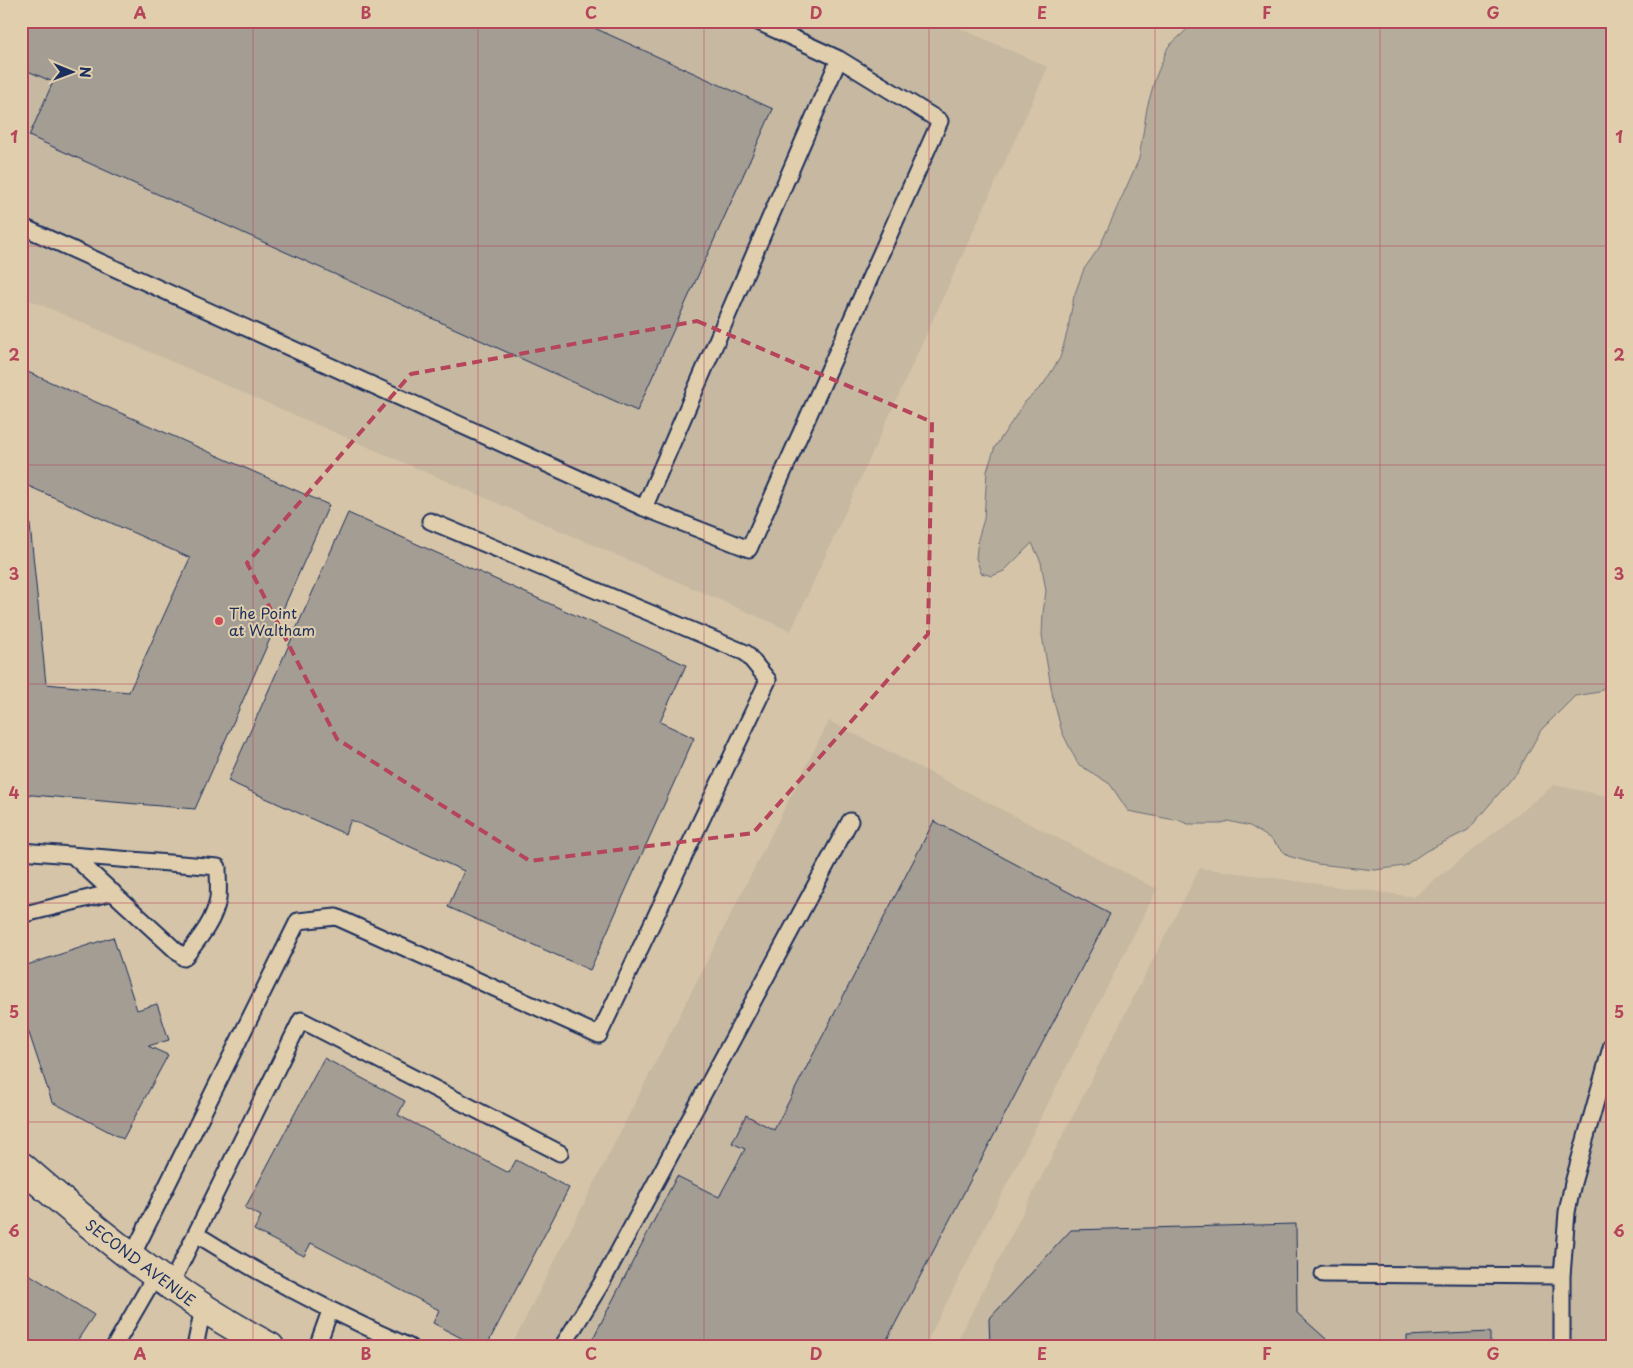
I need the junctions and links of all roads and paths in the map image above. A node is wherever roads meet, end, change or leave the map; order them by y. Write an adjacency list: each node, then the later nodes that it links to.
1 (756, 21): 2 (lane)
2 (839, 59): 4 (lane); 4 (lane)
3 (21, 226): 4 (lane)
4 (644, 508)
5 (430, 522): 16 (lane)
6 (850, 821): 27 (lane)
7 (21, 851): 8 (lane)
8 (72, 855): 9 (lane); 9 (lane)
9 (113, 892): 10 (lane)
10 (21, 915)
11 (1612, 1044): 12 (lane)
12 (1606, 1088): 18 (lane)
13 (560, 1153): 15 (lane)
14 (21, 1166): 16 (street, SECOND AVENUE)
15 (196, 1234): 19 (lane); 21 (lane)
16 (131, 1258): 19 (street, SECOND AVENUE)
17 (1323, 1274): 18 (lane)
18 (1562, 1276): 28 (lane)
19 (163, 1281): 20 (street, SECOND AVENUE); 22 (lane)
20 (203, 1308): 23 (lane); 24 (street, SECOND AVENUE)
21 (330, 1311): 25 (lane); 26 (lane)
22 (114, 1347)
23 (195, 1347)
24 (270, 1347)
25 (317, 1347)
26 (410, 1347)
27 (562, 1347)
28 (1562, 1347)

